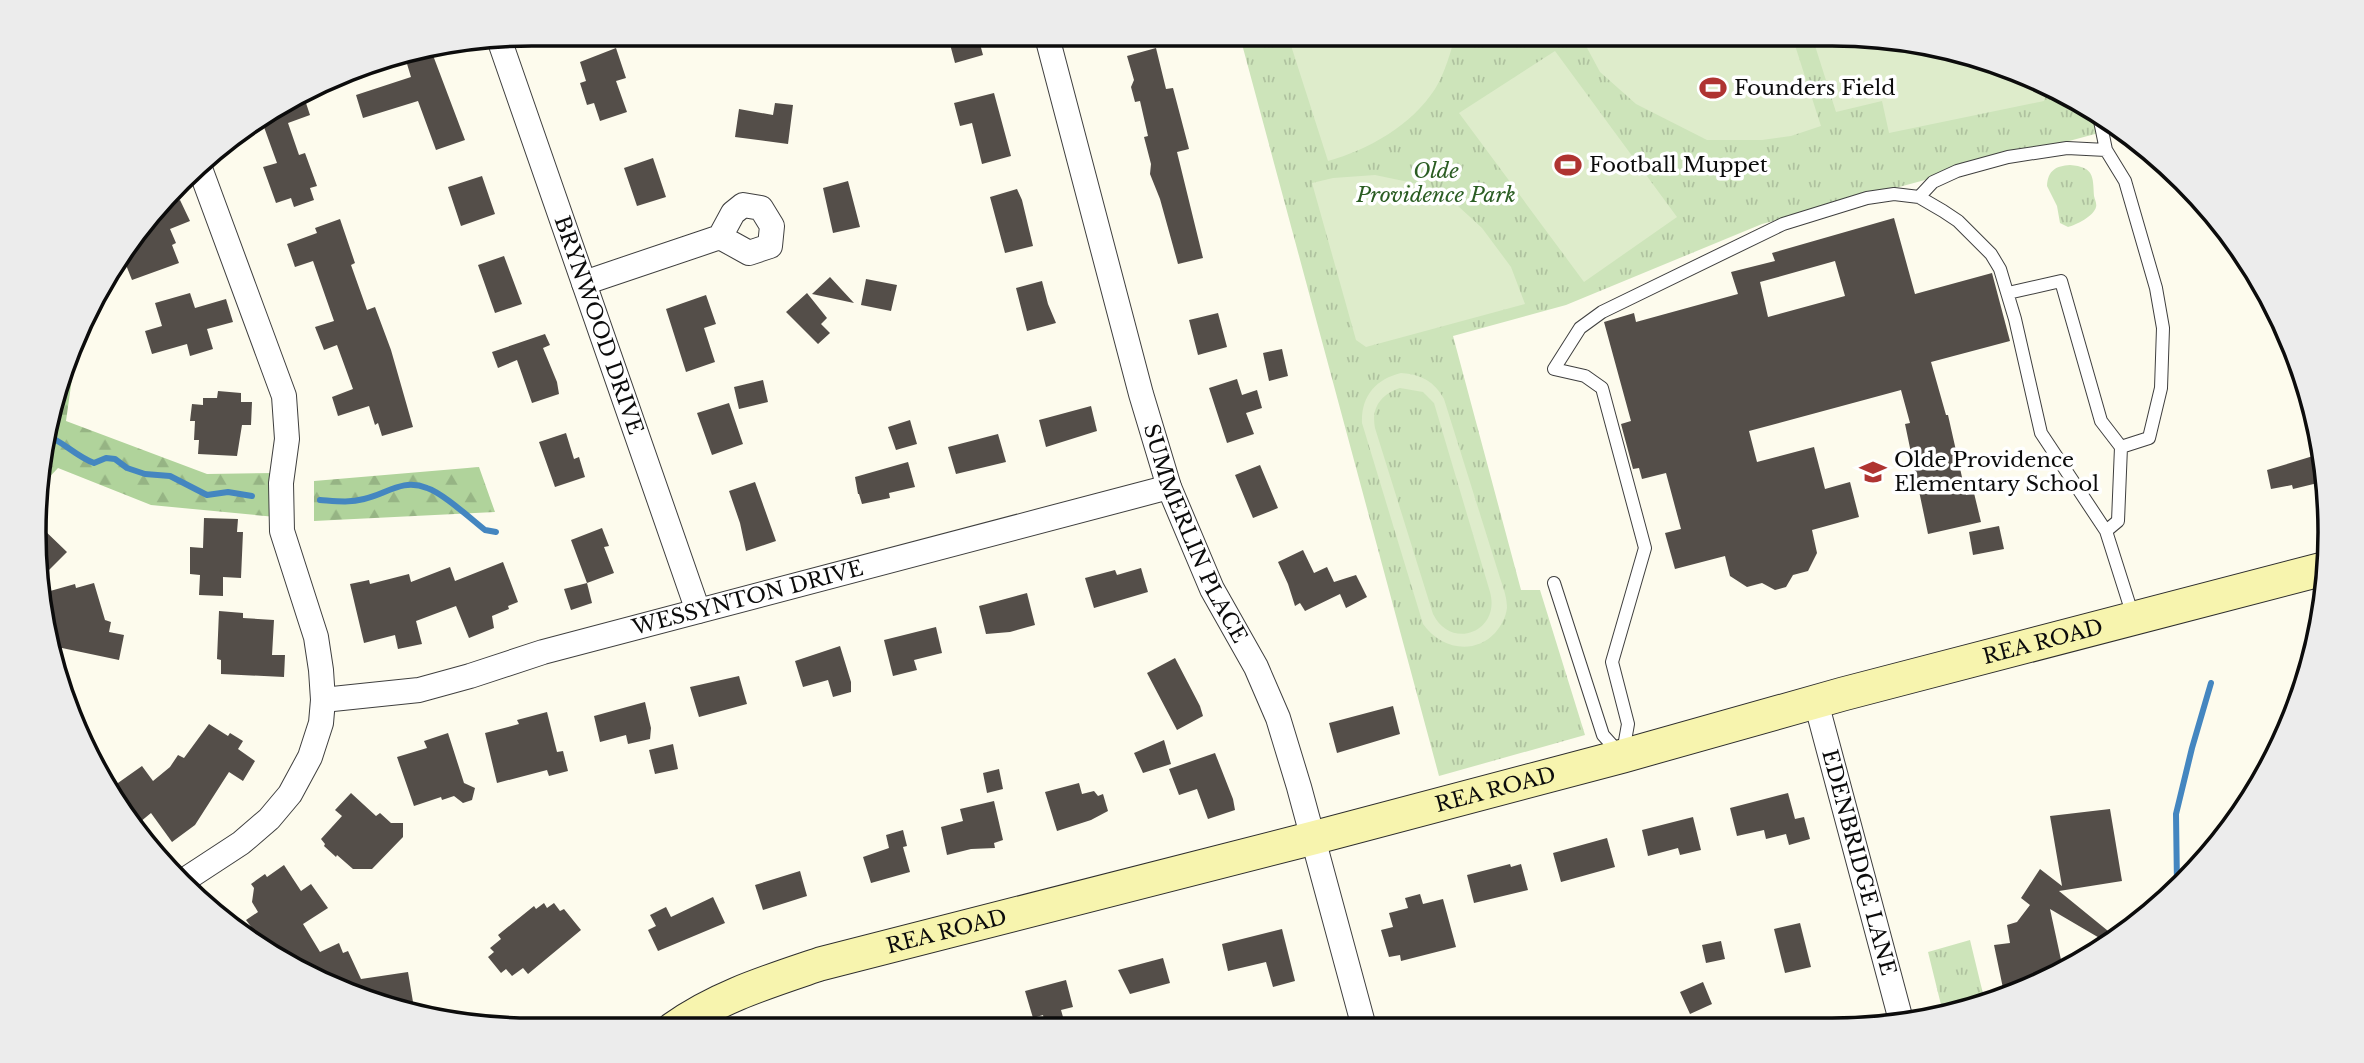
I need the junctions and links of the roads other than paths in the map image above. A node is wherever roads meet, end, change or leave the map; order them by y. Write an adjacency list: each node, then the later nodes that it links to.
1 (1049, 46): 11 (street, SUMMERLIN PLACE)
2 (502, 47): 8 (street, BRYNWOOD DRIVE)
3 (2101, 126): 4 (lane)
4 (2106, 150): 6 (lane); 10 (lane)
5 (202, 174): 17 (street)
6 (1919, 197): 9 (lane); 19 (lane)
7 (720, 237): 8 (street)
8 (584, 283): 15 (street, BRYNWOOD DRIVE)
9 (2008, 293): 10 (lane); 12 (lane)
10 (2121, 447): 12 (lane)
11 (1169, 487): 15 (street, WESSYNTON DRIVE); 20 (street, SUMMERLIN PLACE)
12 (2106, 531): 16 (lane)
13 (2316, 571): 16 (main road, REA ROAD)
14 (1554, 583): 19 (lane)
15 (698, 611): 17 (street, WESSYNTON DRIVE)
16 (2134, 618): 18 (main road, REA ROAD)
17 (323, 699): 21 (street)
18 (1816, 702): 19 (main road, REA ROAD); 22 (street, EDENBRIDGE LANE)
19 (1623, 756): 20 (main road, REA ROAD)
20 (1313, 838): 23 (main road, REA ROAD); 24 (street, SUMMERLIN PLACE)
21 (190, 877)
22 (1899, 1013)
23 (689, 1018)
24 (1362, 1018)

